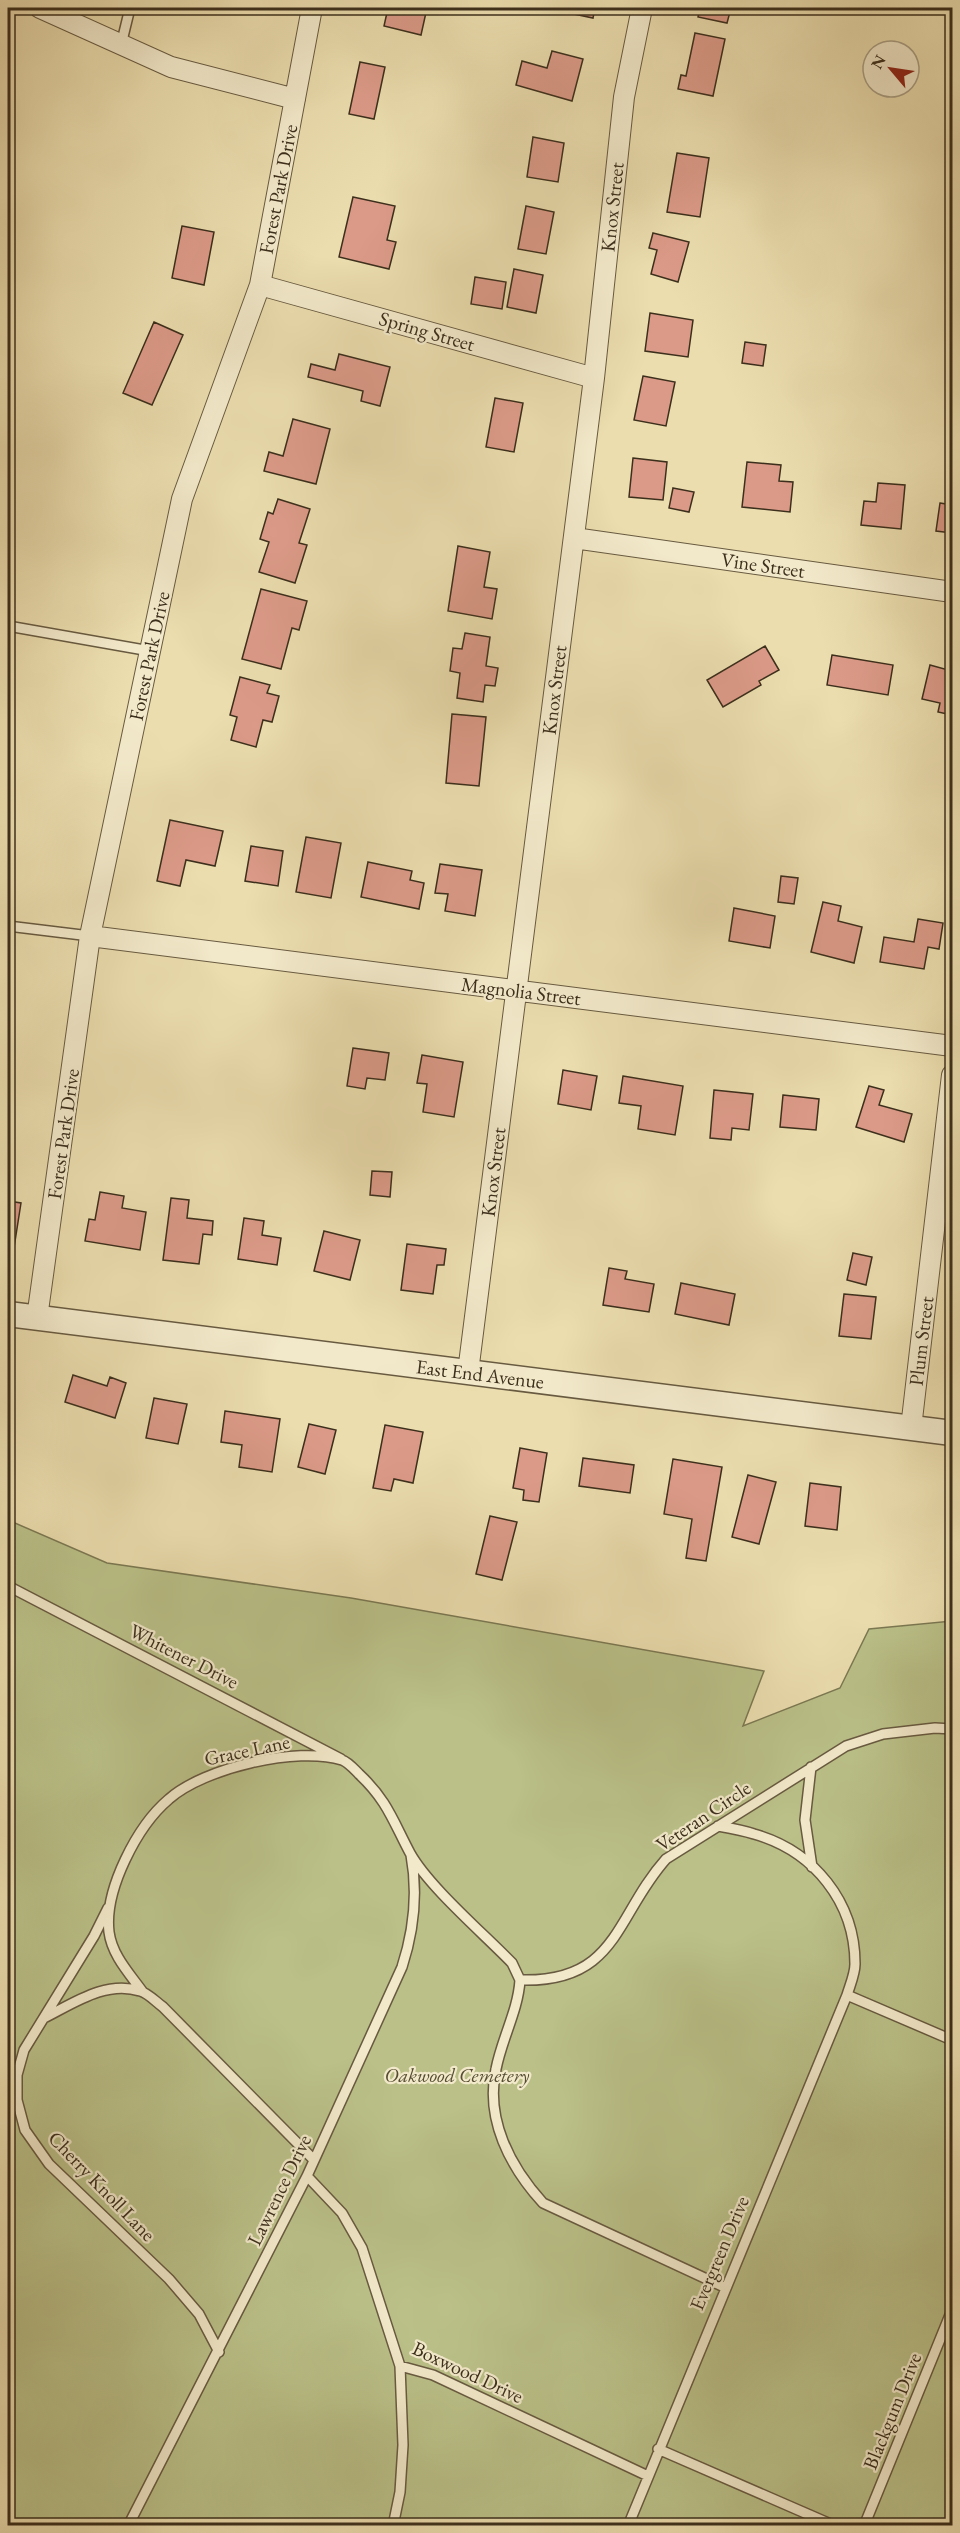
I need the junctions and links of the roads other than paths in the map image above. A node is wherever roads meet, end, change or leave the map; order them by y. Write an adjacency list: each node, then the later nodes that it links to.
1 (40, 8): 5 (street)
2 (130, 8): 5 (lane)
3 (312, 8): 6 (street, Forest Park Drive)
4 (642, 8): 8 (street, Knox Street)
5 (121, 45): 6 (street)
6 (295, 99): 7 (street, Forest Park Drive)
7 (260, 285): 8 (street, Spring Street); 12 (street, Forest Park Drive)
8 (594, 378): 9 (street, Knox Street)
9 (573, 538): 10 (street, Vine Street); 15 (street, Knox Street)
10 (952, 592)
11 (8, 626): 12 (lane)
12 (150, 651): 14 (street, Forest Park Drive)
13 (8, 926): 14 (lane)
14 (90, 936): 15 (street, Magnolia Street); 19 (street, Forest Park Drive)
15 (516, 990): 16 (street, Magnolia Street); 20 (street, Knox Street)
16 (952, 1046)
17 (952, 1074): 21 (street, Plum Street)
18 (8, 1314): 19 (street, East End Avenue)
19 (37, 1318): 20 (street, East End Avenue)
20 (468, 1372): 21 (street, East End Avenue)
21 (911, 1428): 22 (street, East End Avenue)
22 (952, 1433)
23 (8, 1586): 25 (lane, Whitener Drive)
24 (952, 1729): 26 (lane, Veteran Circle)
25 (343, 1760): 28 (lane); 30 (lane, Grace Lane)
26 (811, 1767): 27 (lane, Veteran Circle); 29 (lane)
27 (718, 1826): 29 (lane, Evergreen Drive); 31 (lane, Veteran Circle)
28 (411, 1855): 31 (lane); 36 (lane, Lawrence Drive)
29 (812, 1867): 33 (lane, Evergreen Drive)
30 (110, 1904): 32 (lane, Grace Lane); 34 (lane, Cherry Knoll Lane)
31 (520, 1980): 38 (lane)
32 (142, 1991): 34 (lane); 36 (lane, Grace Lane)
33 (847, 1995): 35 (lane); 38 (lane, Evergreen Drive)
34 (42, 2019): 40 (lane, Cherry Knoll Lane)
35 (952, 2040)
36 (314, 2160): 37 (lane, Lawrence Drive)
37 (307, 2176): 40 (lane, Lawrence Drive); 41 (lane, Boxwood Drive)
38 (724, 2287): 42 (lane, Evergreen Drive)
39 (952, 2310): 48 (lane, Blackgum Drive)
40 (219, 2352): 44 (lane, Lawrence Drive)
41 (400, 2366): 43 (lane, Boxwood Drive); 45 (lane)
42 (658, 2449): 43 (lane, Evergreen Drive); 47 (lane)
43 (648, 2476): 46 (lane, Evergreen Drive)
44 (128, 2526)
45 (393, 2526)
46 (628, 2526)
47 (835, 2526)
48 (864, 2526)

